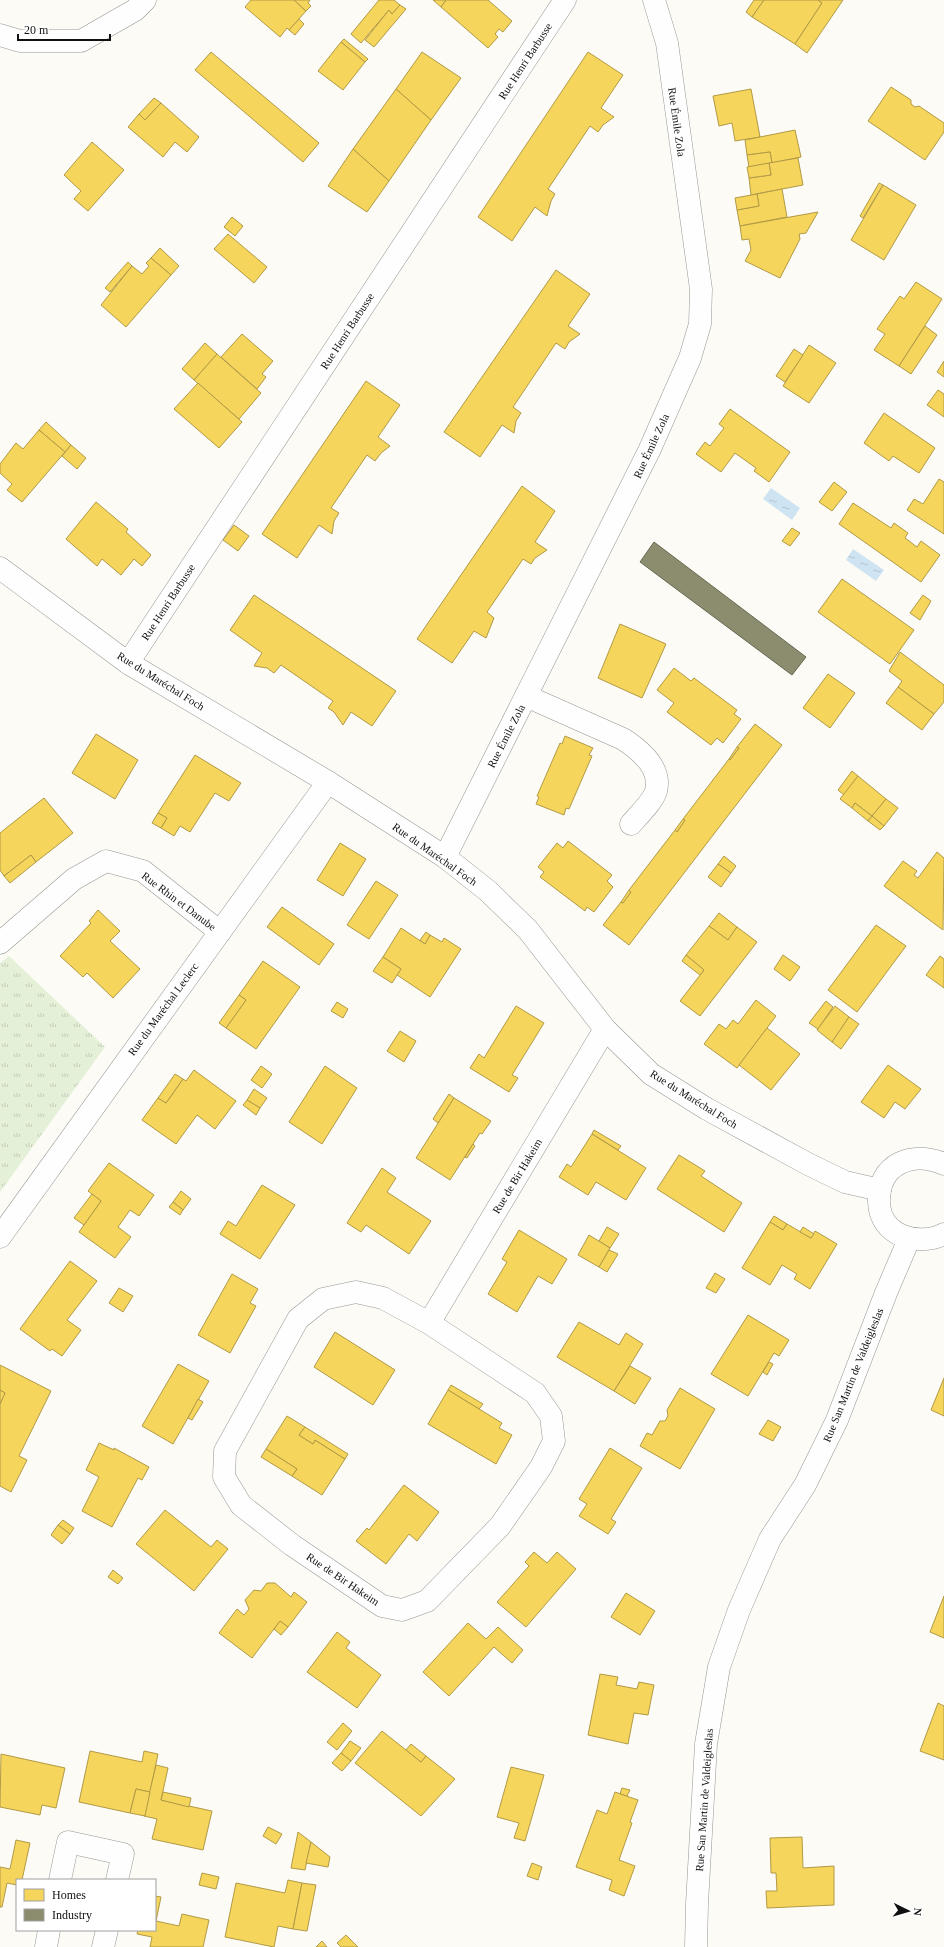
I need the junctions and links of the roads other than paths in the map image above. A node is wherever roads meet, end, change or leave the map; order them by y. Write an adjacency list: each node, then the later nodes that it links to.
1 (145, 0): 4 (street)
2 (565, 0): 6 (street, Rue Henri Barbusse)
3 (654, 0): 7 (street, Rue Émile Zola)
4 (0, 35)
5 (0, 568): 6 (street, Rue du Maréchal Foch)
6 (128, 663): 8 (street, Rue du Maréchal Foch)
7 (526, 696): 9 (street); 10 (street, Rue Émile Zola)
8 (328, 782): 10 (street, Rue du Maréchal Foch); 11 (street, Rue du Maréchal Leclerc)
9 (631, 824)
10 (445, 858): 13 (street, Rue du Maréchal Foch)
11 (220, 932): 12 (street, Rue Rhin et Danube); 17 (street, Rue du Maréchal Leclerc)
12 (0, 943)
13 (606, 1029): 15 (street, Rue du Maréchal Foch); 19 (street, Rue de Bir Hakeim)
14 (944, 1164): 15 (street)
15 (880, 1190): 18 (street)
16 (944, 1234): 18 (street)
17 (0, 1237)
18 (910, 1239): 26 (street, Rue San Martin de Valdeigleslas)
19 (429, 1323): 19 (street, Rue de Bir Hakeim)
20 (60, 1879): 21 (street)
21 (117, 1879)
22 (50, 1931): 24 (street)
23 (107, 1931): 25 (street)
24 (46, 1947)
25 (103, 1947)
26 (696, 1947)

